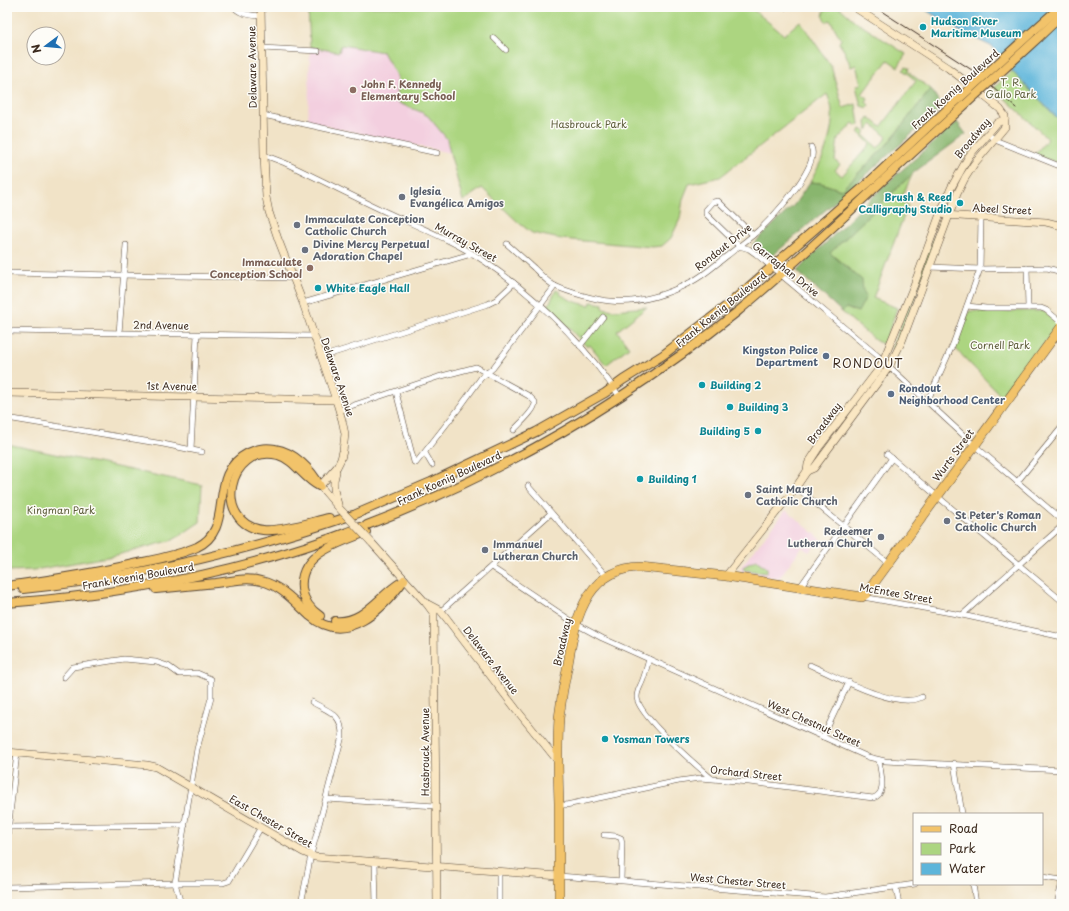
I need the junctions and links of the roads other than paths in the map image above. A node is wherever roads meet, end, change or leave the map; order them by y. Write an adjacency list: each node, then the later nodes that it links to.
1 (234, 7): 5 (street)
2 (260, 7): 5 (street, Delaware Avenue)
3 (854, 7): 13 (street)
4 (1060, 7): 7 (main road)
5 (261, 16): 9 (street, Delaware Avenue)
6 (1062, 16): 7 (main road)
7 (1035, 35): 14 (main road, Frank Koenig Boulevard, bridge)
8 (494, 38): 10 (street)
9 (262, 48): 11 (street); 12 (street, Delaware Avenue)
10 (506, 50)
11 (318, 51)
12 (263, 115): 18 (street); 19 (street, Delaware Avenue)
13 (1005, 119): 15 (street, Broadway); 16 (street, Broadway)
14 (931, 131): 30 (main road, Frank Koenig Boulevard); 36 (main road, Frank Koenig Boulevard)
15 (988, 134): 16 (street); 21 (street, Broadway)
16 (995, 140): 20 (street); 22 (street, Broadway)
17 (811, 147): 25 (street, Rondout Drive)
18 (437, 153)
19 (264, 155): 29 (street, Murray Street); 38 (street, Delaware Avenue)
20 (1062, 167)
21 (940, 214): 22 (street, Abeel Street); 54 (street, Broadway)
22 (948, 216): 23 (street, Abeel Street); 31 (street, Broadway)
23 (981, 218): 24 (street, Abeel Street); 33 (street)
24 (1062, 226)
25 (753, 235): 28 (street, Rondout Drive); 28 (street, Garraghan Drive)
26 (507, 244): 40 (street, Rondout Drive)
27 (126, 245): 37 (street)
28 (739, 246): 30 (street, Garraghan Drive); 40 (street, Rondout Drive)
29 (471, 254): 39 (street, Murray Street); 41 (street)
30 (772, 267): 36 (street, Garraghan Drive); 57 (main road, Frank Koenig Boulevard)
31 (929, 267): 33 (street); 55 (street, Broadway)
32 (1027, 268): 33 (street); 34 (street); 44 (street)
33 (980, 269): 43 (street)
34 (1062, 272)
35 (7, 273): 37 (street)
36 (780, 274): 54 (street, Garraghan Drive); 61 (main road, Frank Koenig Boulevard)
37 (124, 276): 38 (street); 49 (street)
38 (294, 278): 41 (street, Delaware Avenue)
39 (514, 282): 42 (street, Murray Street); 53 (street)
40 (555, 286): 42 (street)
41 (303, 303): 51 (street, Delaware Avenue)
42 (540, 305): 52 (street, Murray Street); 56 (street)
43 (967, 306): 44 (street); 63 (street)
44 (1028, 308): 46 (street)
45 (603, 317): 52 (street)
46 (1062, 323)
47 (1062, 326): 68 (highway, Wurts Street)
48 (7, 331): 49 (street, 2nd Avenue)
49 (119, 333): 50 (street, 2nd Avenue)
50 (196, 335): 51 (street, 2nd Avenue); 60 (street)
51 (314, 336): 53 (street, Delaware Avenue)
52 (580, 346): 57 (street, Murray Street)
53 (321, 357): 62 (street, Delaware Avenue)
54 (883, 361): 55 (street, Garraghan Drive); 76 (street, Broadway)
55 (889, 367): 63 (street, Garraghan Drive); 76 (street, Broadway)
56 (488, 372): 58 (street); 67 (street); 71 (street)
57 (613, 387): 61 (street, Murray Street); 83 (main road, Frank Koenig Boulevard)
58 (396, 392): 64 (street); 71 (street)
59 (7, 393): 60 (street, 1st Avenue)
60 (193, 397): 62 (street, 1st Avenue); 69 (street)
61 (620, 397): 88 (main road, Frank Koenig Boulevard)
62 (336, 400): 64 (street, Delaware Avenue)
63 (928, 402): 68 (street, Garraghan Drive)
64 (340, 410): 75 (street, Delaware Avenue)
65 (7, 418): 69 (street)
66 (1062, 427): 77 (street)
67 (514, 430)
68 (974, 445): 77 (street, Garraghan Drive); 81 (highway, Wurts Street)
69 (191, 449): 70 (street)
70 (202, 452)
71 (425, 453): 74 (street)
72 (887, 454): 73 (street)
73 (892, 458): 81 (street); 87 (street)
74 (432, 465)
75 (337, 467): 78 (street, Delaware Avenue); 82 (street)
76 (807, 471): 80 (street, Broadway)
77 (1017, 482): 85 (street, Garraghan Drive)
78 (320, 486): 82 (street, Delaware Avenue); 83 (main road); 95 (main road)
79 (528, 486): 84 (street)
80 (796, 487): 87 (street); 92 (street, Broadway)
81 (937, 496): 89 (highway, Wurts Street); 90 (street)
82 (340, 508): 94 (street, Delaware Avenue, bridge)
83 (355, 513): 97 (main road, Frank Koenig Boulevard)
84 (551, 513): 91 (street); 93 (street)
85 (1062, 519)
86 (1062, 526): 90 (street)
87 (843, 527): 89 (street); 96 (street)
88 (366, 529): 94 (main road); 98 (main road, Frank Koenig Boulevard)
89 (888, 563): 99 (highway, Wurts Street)
90 (1018, 564): 100 (street); 104 (street)
91 (491, 567): 103 (street); 105 (street, West Chestnut Street)
92 (726, 576): 93 (highway, Broadway); 96 (highway, McEntee Street)
93 (607, 577): 105 (highway, Broadway)
94 (404, 580): 98 (main road); 101 (street, Delaware Avenue)
95 (7, 586)
96 (800, 587): 99 (highway, McEntee Street)
97 (7, 591)
98 (105, 593): 102 (main road, Frank Koenig Boulevard)
99 (862, 597): 104 (street, McEntee Street)
100 (1062, 601)
101 (426, 602): 103 (street, Delaware Avenue); 124 (street, Hasbrouck Avenue)
102 (7, 603)
103 (441, 612): 116 (street, Delaware Avenue)
104 (962, 615): 106 (street, McEntee Street)
105 (576, 624): 107 (street, West Chestnut Street); 116 (highway, Broadway)
106 (1062, 637)
107 (649, 659): 113 (street, West Chestnut Street); 120 (street)
108 (810, 665): 110 (street)
109 (64, 677): 121 (street)
110 (849, 682): 111 (street); 113 (street)
111 (922, 697)
112 (312, 702): 122 (street)
113 (823, 737): 117 (street, West Chestnut Street)
114 (7, 752): 115 (street, East Chester Street)
115 (17, 753): 121 (street, East Chester Street); 127 (street)
116 (557, 760): 123 (highway, Broadway)
117 (879, 760): 118 (street, West Chestnut Street); 120 (street, Orchard Street)
118 (954, 763): 119 (street, West Chestnut Street); 125 (street)
119 (1062, 770)
120 (711, 778): 123 (street, Orchard Street)
121 (192, 787): 126 (street); 128 (street, East Chester Street)
122 (326, 799): 124 (street); 131 (street)
123 (559, 805): 135 (highway, Broadway)
124 (436, 806): 133 (street, Hasbrouck Avenue)
125 (962, 813)
126 (185, 825): 127 (street); 139 (street)
127 (8, 827): 130 (street)
128 (261, 827): 131 (street, East Chester Street); 139 (street)
129 (604, 836): 137 (street)
130 (7, 840)
131 (311, 855): 132 (street, East Chester Street); 145 (street)
132 (375, 862): 133 (street, East Chester Street); 146 (street)
133 (436, 866): 134 (street, East Chester Street); 147 (street, Hasbrouck Avenue)
134 (499, 871): 135 (street, East Chester Street); 148 (street)
135 (559, 876): 137 (street, West Chester Street); 149 (highway, Broadway)
136 (1043, 877): 138 (street)
137 (621, 880): 143 (street, West Chester Street)
138 (1062, 881): 152 (street)
139 (175, 883): 142 (street); 144 (street)
140 (913, 884): 143 (street, West Chester Street)
141 (973, 885): 151 (street)
142 (7, 887)
143 (896, 888): 150 (street)
144 (181, 904)
145 (301, 904)
146 (376, 904)
147 (437, 904)
148 (499, 904)
149 (559, 904)
150 (899, 904)
151 (976, 904)
152 (1057, 904)

